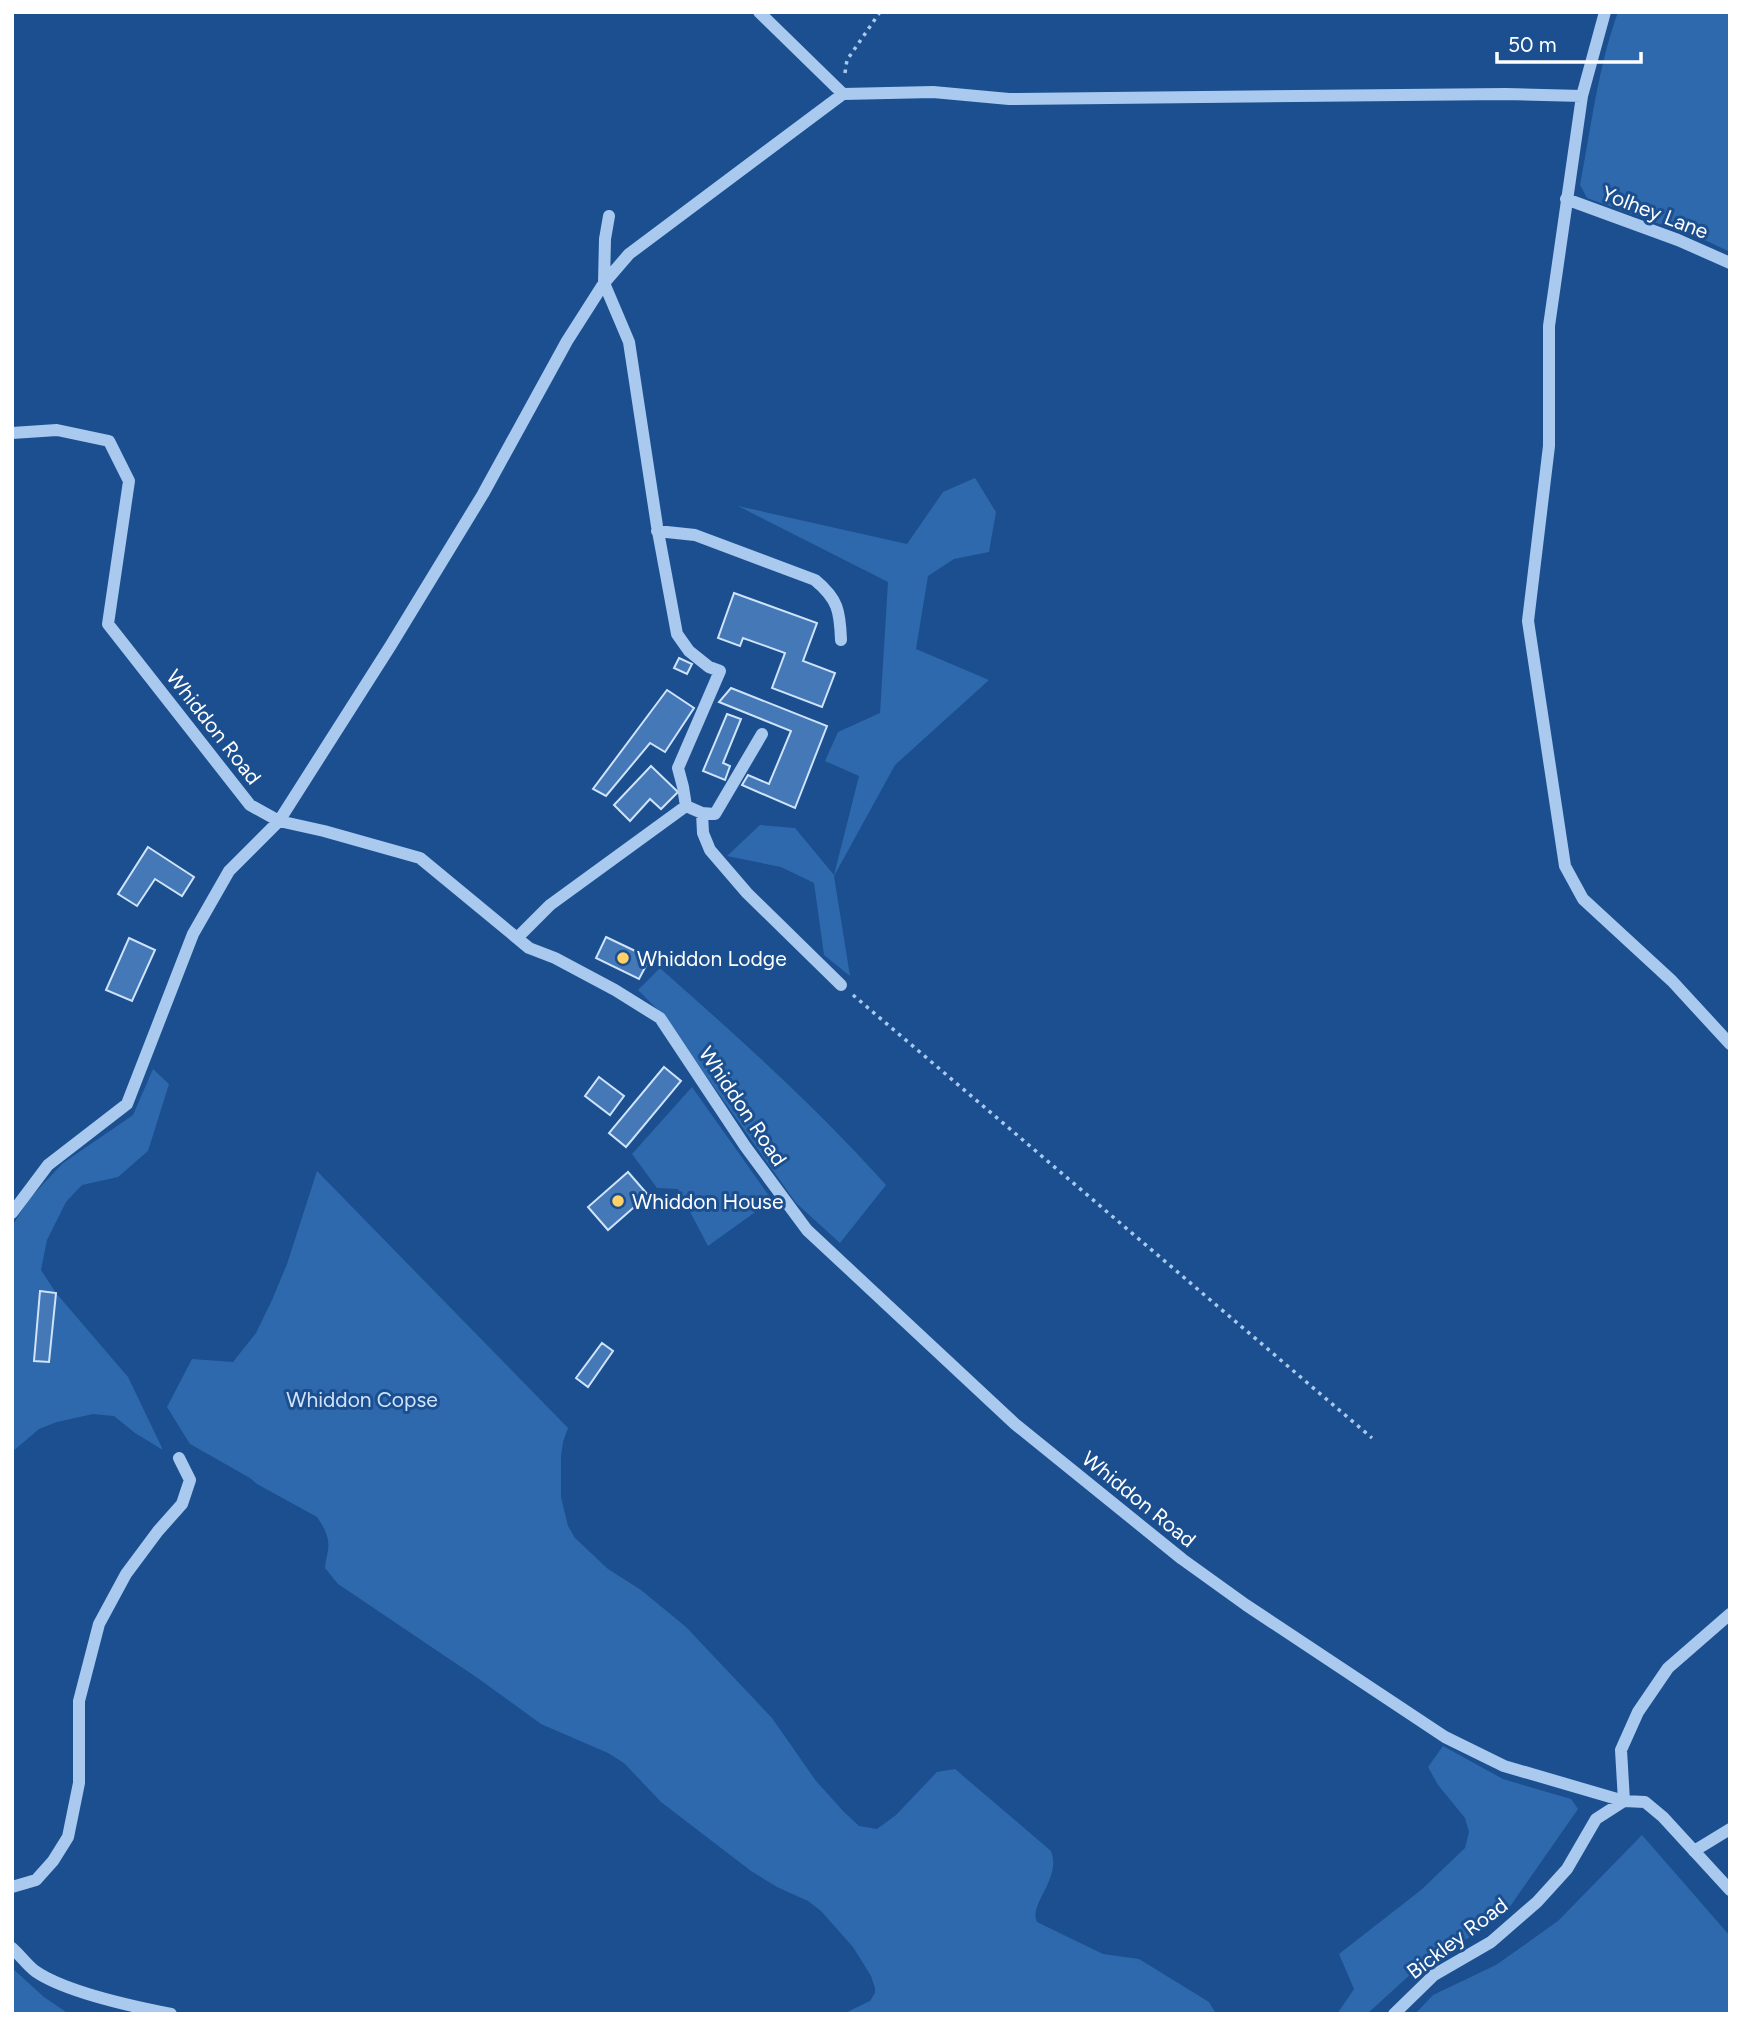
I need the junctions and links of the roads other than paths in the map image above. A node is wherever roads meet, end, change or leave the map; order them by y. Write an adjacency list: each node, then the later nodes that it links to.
1 (760, 12): 3 (street)
2 (1605, 12): 4 (street)
3 (843, 94): 4 (street); 8 (street)
4 (1582, 96): 5 (street)
5 (1566, 199): 7 (street, Yolhey Lane); 18 (street)
6 (609, 216): 8 (street)
7 (1730, 263)
8 (604, 283): 10 (street); 15 (street)
9 (12, 433): 15 (street, Whiddon Road)
10 (657, 531): 11 (street); 13 (street)
11 (841, 640)
12 (762, 734): 14 (street)
13 (686, 806): 14 (street); 16 (street)
14 (702, 813): 17 (street)
15 (279, 821): 16 (street, Whiddon Road); 19 (street)
16 (518, 937): 22 (street, Whiddon Road)
17 (841, 985)
18 (1730, 1044)
19 (12, 1213)
20 (179, 1458): 25 (street)
21 (1730, 1614): 22 (street)
22 (1624, 1801): 24 (street, Whiddon Road); 29 (street, Bickley Road)
23 (1730, 1829): 24 (street)
24 (1694, 1851): 26 (street, Whiddon Road)
25 (12, 1887)
26 (1730, 1890)
27 (12, 1948): 28 (street)
28 (171, 2014)
29 (1394, 2014)

